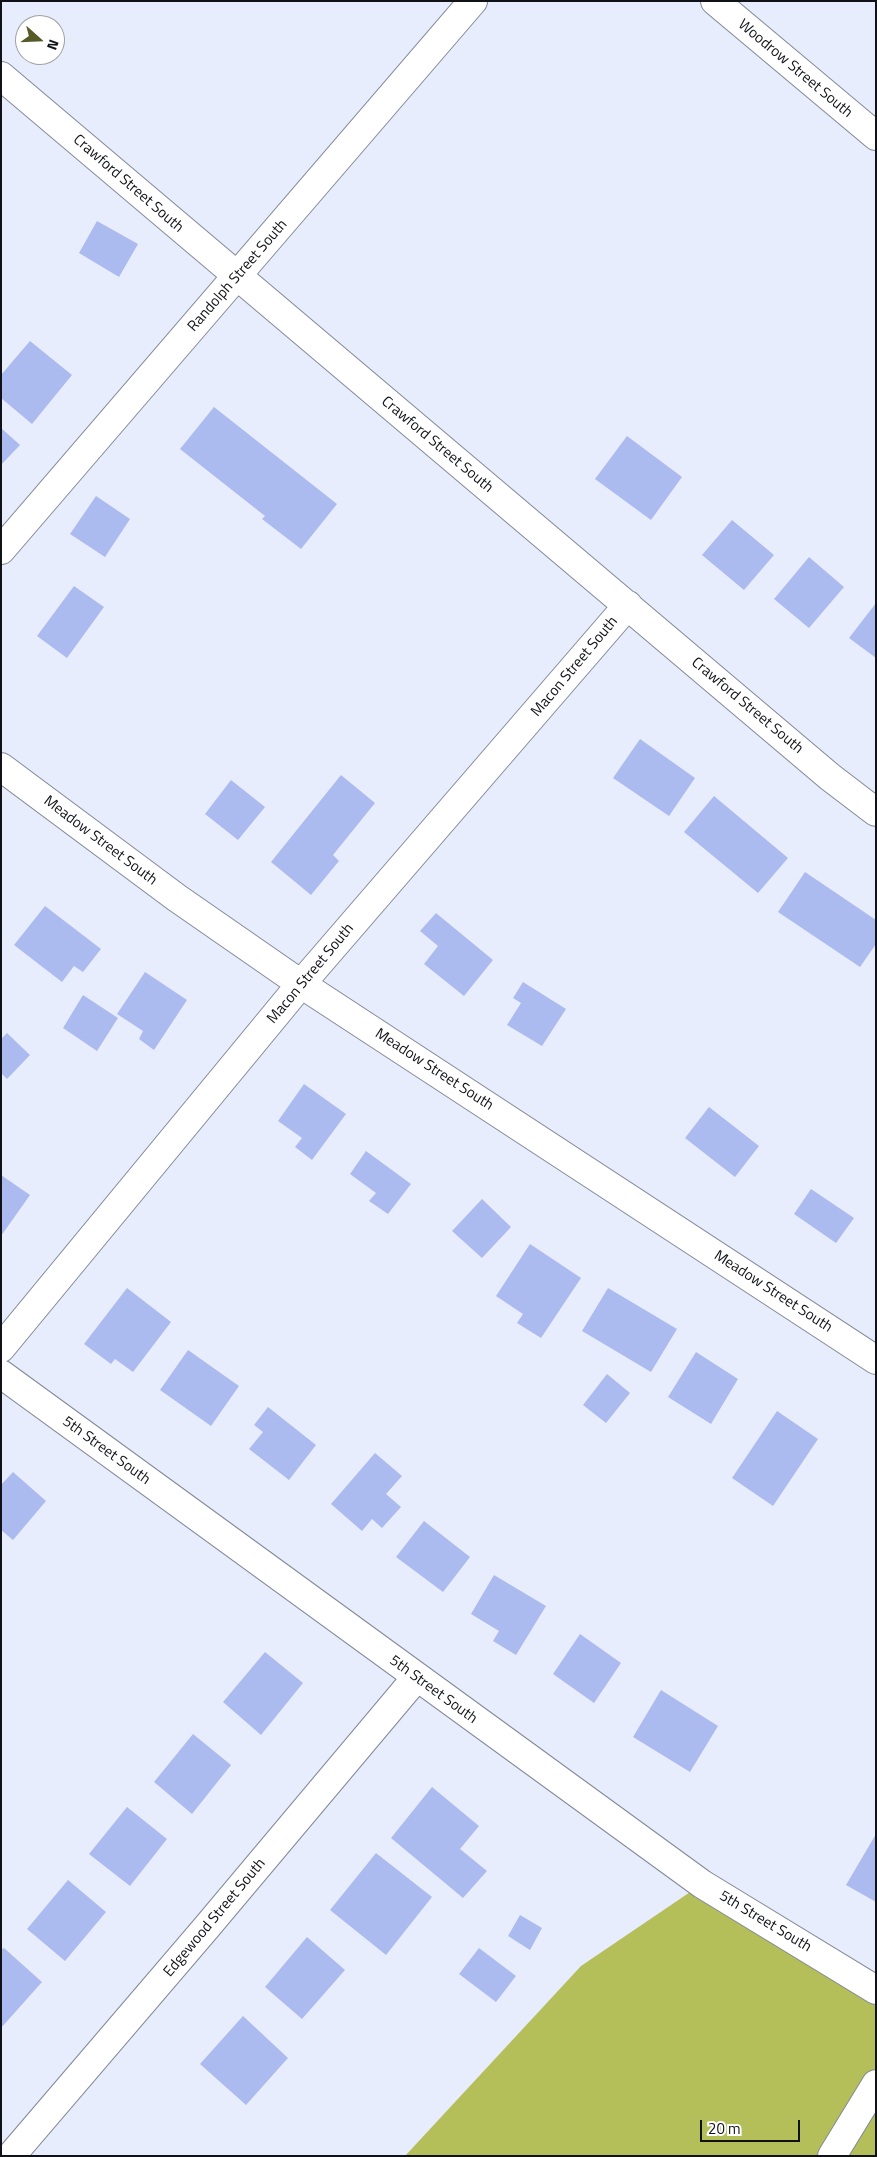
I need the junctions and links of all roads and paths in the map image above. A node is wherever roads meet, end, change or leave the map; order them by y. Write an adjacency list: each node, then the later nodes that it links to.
1 (473, 1): 5 (street, Randolph Street South)
2 (715, 1): 4 (street, Woodrow Street South)
3 (1, 76): 5 (street, Crawford Street South)
4 (876, 136)
5 (237, 277): 6 (street, Randolph Street South); 7 (street, Crawford Street South)
6 (1, 550)
7 (628, 605): 9 (street, Crawford Street South); 10 (street, Macon Street South)
8 (1, 767): 10 (street, Meadow Street South)
9 (876, 812)
10 (302, 984): 11 (street, Macon Street South); 12 (street, Meadow Street South)
11 (1, 1348)
12 (876, 1360)
13 (1, 1374): 14 (street, 5th Street South)
14 (416, 1678): 15 (street, 5th Street South); 17 (street, Edgewood Street South)
15 (876, 1990)
16 (876, 2084): 18 (street)
17 (11, 2156)
18 (832, 2156)

